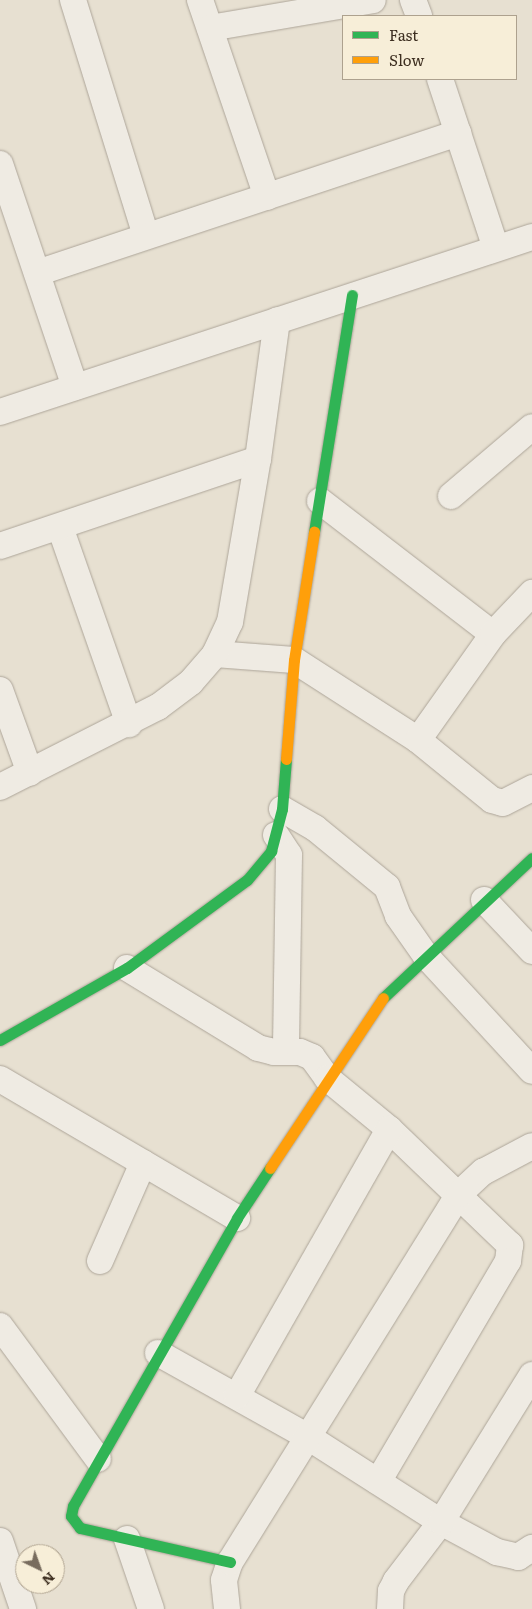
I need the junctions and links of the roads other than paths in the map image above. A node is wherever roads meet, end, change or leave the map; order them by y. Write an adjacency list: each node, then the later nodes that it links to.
1 (73, 0): 11 (street)
2 (200, 0): 6 (street)
3 (373, 0): 6 (street)
4 (413, 0): 5 (street)
5 (419, 15)
6 (210, 28): 10 (street)
7 (440, 80): 8 (street)
8 (458, 134): 10 (street); 13 (street)
9 (0, 164): 14 (street)
10 (267, 197): 11 (street)
11 (146, 236): 14 (street)
12 (532, 237): 13 (street)
13 (496, 248): 15 (street)
14 (36, 273): 17 (street)
15 (352, 295): 16 (street); 22 (street)
16 (277, 320): 17 (street); 20 (street)
17 (75, 387): 18 (street)
18 (0, 412)
19 (532, 427): 21 (street)
20 (258, 459): 23 (street); 27 (street)
21 (451, 496)
22 (320, 501): 26 (street); 28 (street)
23 (60, 527): 24 (street); 30 (street)
24 (0, 546)
25 (532, 593): 26 (street)
26 (493, 634): 31 (street)
27 (215, 654): 28 (street); 30 (street)
28 (294, 660): 31 (street); 35 (street)
29 (0, 690): 32 (street)
30 (129, 724): 32 (street)
31 (418, 740): 34 (street)
32 (30, 773): 33 (street)
33 (0, 788)
34 (532, 788)
35 (282, 809): 36 (street); 40 (street)
36 (276, 835): 41 (street); 43 (street)
37 (532, 858): 38 (street)
38 (484, 900): 39 (street); 40 (street)
39 (532, 951)
40 (426, 956): 44 (street); 45 (street)
41 (127, 968): 42 (street); 43 (street)
42 (0, 1040)
43 (286, 1052): 45 (street)
44 (532, 1071)
45 (327, 1078): 47 (street); 51 (street)
46 (0, 1079): 49 (street)
47 (389, 1129): 50 (street); 56 (street)
48 (532, 1146): 50 (street)
49 (143, 1163): 51 (street); 52 (street)
50 (459, 1194): 57 (street); 59 (street)
51 (237, 1218): 54 (street)
52 (100, 1262)
53 (0, 1326): 58 (street)
54 (158, 1353): 56 (street); 58 (street)
55 (528, 1389): 60 (street)
56 (237, 1396): 57 (street)
57 (308, 1437): 59 (street); 64 (street)
58 (98, 1459): 61 (street)
59 (378, 1482): 60 (street)
60 (441, 1522): 63 (street); 68 (street)
61 (127, 1539): 64 (street); 66 (street)
62 (0, 1541): 65 (street)
63 (532, 1548)
64 (230, 1562): 67 (street)
65 (22, 1609)
66 (151, 1609)
67 (228, 1609)
68 (390, 1609)

